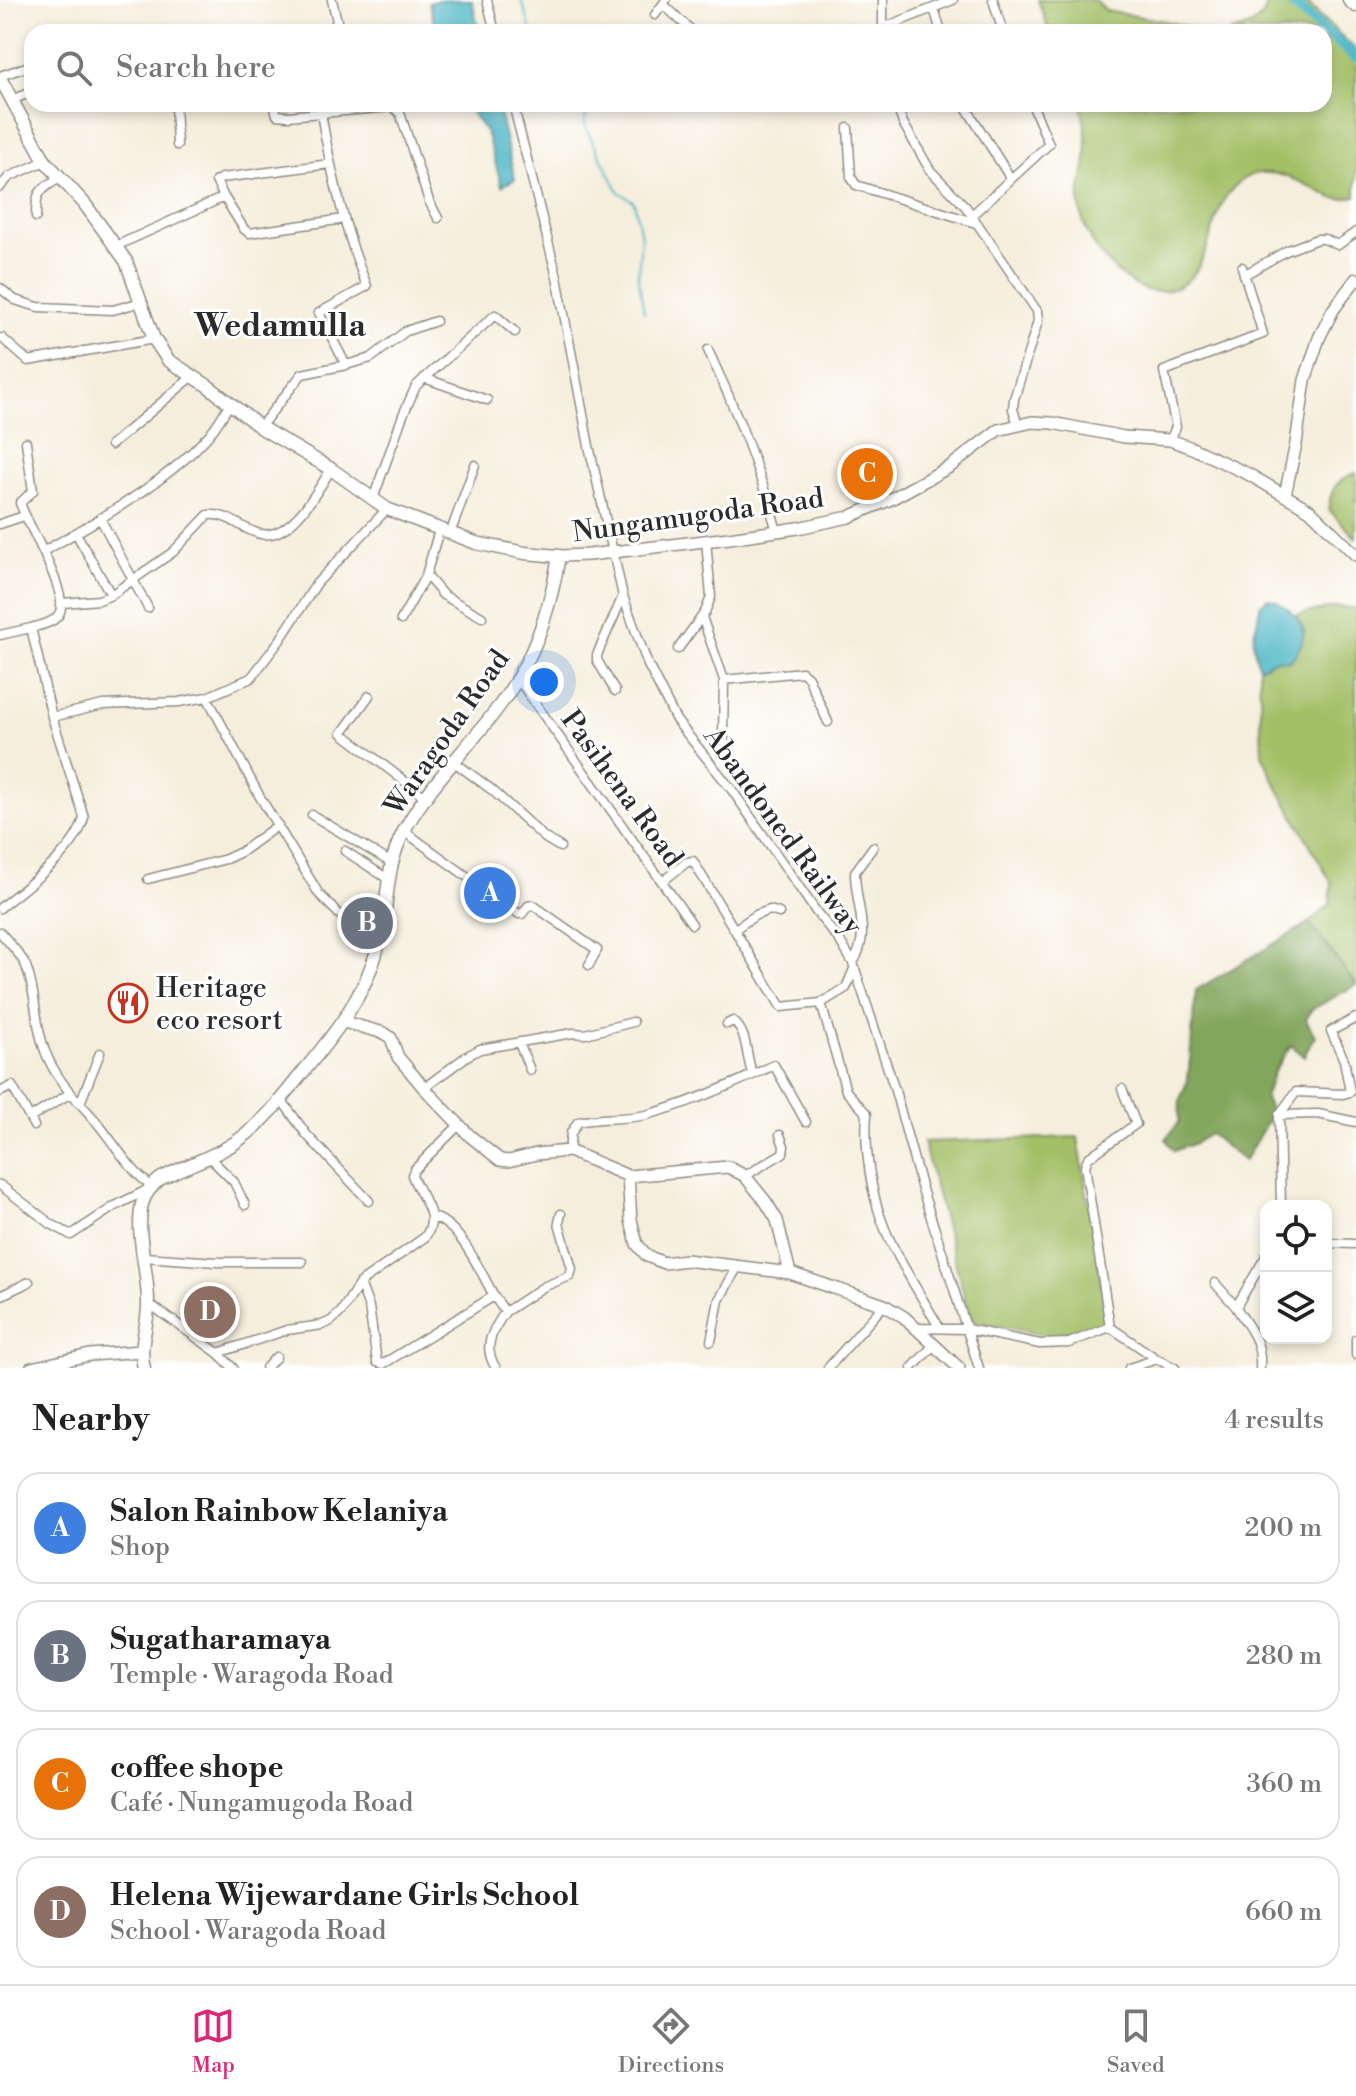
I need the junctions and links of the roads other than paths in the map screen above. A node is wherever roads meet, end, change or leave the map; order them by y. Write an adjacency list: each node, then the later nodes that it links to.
1 (332, 0): 11 (street)
2 (487, 0): 12 (street)
3 (883, 0): 14 (street)
4 (953, 0): 9 (street)
5 (993, 0): 17 (street)
6 (1350, 0): 8 (highway)
7 (665, 2): 10 (street); 13 (street)
8 (1356, 5)
9 (934, 8): 15 (street); 16 (street)
10 (655, 15)
11 (336, 24)
12 (493, 24)
13 (686, 24)
14 (883, 24)
15 (897, 24)
16 (939, 24)
17 (1000, 24)
18 (24, 68): 19 (street)
19 (0, 77): 21 (main road)
20 (24, 95): 21 (street)
21 (11, 100): 33 (main road)
22 (175, 112): 32 (street)
23 (276, 112): 30 (street)
24 (333, 112): 30 (street)
25 (399, 112): 40 (street)
26 (515, 112): 76 (street, Abandoned Railway)
27 (899, 112): 42 (street)
28 (969, 112): 36 (street)
29 (1035, 112): 36 (street)
30 (321, 113): 34 (street)
31 (848, 128): 42 (street)
32 (177, 145)
33 (45, 161): 35 (main road); 37 (street)
34 (330, 164): 38 (street); 41 (street)
35 (59, 178): 39 (street); 44 (main road)
36 (1011, 179): 42 (street)
37 (0, 187)
38 (224, 197): 41 (street); 44 (street)
39 (36, 217)
40 (438, 218)
41 (344, 219): 53 (street)
42 (974, 219): 58 (street)
43 (1356, 232): 60 (street)
44 (116, 246): 47 (main road)
45 (1356, 279): 65 (street)
46 (0, 288): 47 (street)
47 (141, 302): 51 (main road)
48 (436, 321): 53 (street)
49 (515, 332): 55 (street)
50 (2, 338): 51 (street)
51 (154, 339): 54 (main road)
52 (708, 350): 71 (street)
53 (346, 365): 59 (street)
54 (193, 376): 57 (main road); 62 (street)
55 (424, 378): 56 (street); 66 (street)
56 (487, 400)
57 (231, 402): 59 (main road); 69 (street)
58 (1018, 425): 60 (street, Nungamugoda Road); 71 (street, Nungamugoda Road)
59 (260, 427): 64 (main road)
60 (1170, 440): 65 (street, Nungamugoda Road)
61 (26, 442): 68 (street)
62 (111, 445)
63 (475, 465): 72 (street)
64 (331, 469): 66 (main road); 80 (street)
65 (1285, 495): 77 (street, Nungamugoda Road)
66 (373, 499): 67 (main road)
67 (387, 509): 72 (main road); 95 (street)
68 (24, 516): 70 (street); 75 (street)
69 (100, 518): 73 (street); 80 (street)
70 (0, 524)
71 (777, 531): 74 (street, Nungamugoda Road)
72 (445, 532): 78 (main road); 79 (street)
73 (76, 533): 75 (street); 81 (street)
74 (706, 540): 76 (street, Nungamugoda Road); 86 (street)
75 (44, 551): 83 (street)
76 (614, 552): 78 (street, Nungamugoda Road); 82 (street, Abandoned Railway)
77 (1356, 555)
78 (559, 556): 91 (main road, Waragoda Road)
79 (426, 575): 85 (street); 87 (street)
80 (132, 580): 81 (street); 84 (street)
81 (111, 595): 83 (street)
82 (623, 596): 93 (street); 118 (street, Abandoned Railway)
83 (63, 603): 88 (street)
84 (148, 608)
85 (482, 617)
86 (702, 617): 90 (street); 92 (street)
87 (401, 620)
88 (31, 628): 89 (street); 96 (street)
89 (0, 635)
90 (678, 649)
91 (518, 679): 99 (main road, Waragoda Road); 110 (street, Pasihena Road)
92 (724, 680): 97 (street); 98 (street)
93 (615, 691)
94 (369, 696): 100 (street)
95 (207, 697): 96 (street); 102 (street)
96 (52, 717): 111 (street)
97 (828, 722)
98 (728, 755)
99 (453, 761): 100 (main road, Waragoda Road); 104 (street)
100 (425, 797): 103 (main road, Waragoda Road)
101 (312, 815): 107 (street)
102 (278, 825): 108 (street); 116 (street)
103 (404, 831): 107 (main road, Waragoda Road); 117 (street)
104 (560, 847)
105 (873, 847): 118 (street)
106 (345, 851): 109 (street)
107 (390, 862): 109 (main road, Waragoda Road)
108 (148, 879)
109 (388, 879): 116 (main road, Waragoda Road)
110 (663, 881): 113 (street, Pasihena Road); 114 (street)
111 (0, 908)
112 (779, 913): 114 (street)
113 (692, 924)
114 (735, 929): 119 (street)
115 (0, 932): 131 (street)
116 (380, 941): 121 (main road, Waragoda Road)
117 (589, 965)
118 (854, 966): 119 (street); 169 (street, Abandoned Railway)
119 (821, 1003): 166 (street)
120 (1356, 1018): 134 (street)
121 (344, 1022): 128 (street); 132 (main road, Waragoda Road)
122 (633, 1022): 124 (street)
123 (727, 1024): 127 (street)
124 (519, 1043): 126 (street); 128 (street)
125 (100, 1053): 133 (street)
126 (530, 1070)
127 (753, 1075): 135 (street); 139 (street)
128 (424, 1088): 137 (street)
129 (1122, 1089): 167 (street)
130 (0, 1092): 131 (street)
131 (69, 1094): 133 (street)
132 (281, 1099): 140 (main road, Waragoda Road); 146 (street)
133 (80, 1103): 144 (street)
134 (1279, 1115): 136 (street); 145 (street)
135 (806, 1122)
136 (1356, 1122)
137 (459, 1125): 139 (street); 149 (street)
138 (780, 1135): 142 (street)
139 (569, 1151): 141 (street)
140 (209, 1157): 144 (main road, Waragoda Road); 147 (street)
141 (628, 1176): 142 (street); 154 (street)
142 (745, 1176): 156 (street)
143 (0, 1185): 144 (street)
144 (150, 1188): 152 (main road)
145 (1281, 1200)
146 (369, 1201)
147 (245, 1205)
148 (561, 1214): 165 (street)
149 (432, 1217): 158 (street); 161 (street)
150 (1332, 1243): 151 (street)
151 (1354, 1244)
152 (144, 1257): 153 (street); 162 (main road)
153 (302, 1262)
154 (738, 1266): 156 (street); 171 (street)
155 (1260, 1266): 164 (street)
156 (790, 1273): 163 (street)
157 (29, 1282): 160 (street)
158 (360, 1283): 161 (street); 174 (street)
159 (1215, 1283): 164 (street)
160 (0, 1296)
161 (494, 1296): 165 (street)
162 (148, 1303): 173 (main road); 174 (street)
163 (884, 1305): 168 (street); 183 (street)
164 (1236, 1307): 189 (street)
165 (505, 1312): 182 (street)
166 (939, 1327): 168 (street); 169 (street)
167 (1110, 1327): 169 (street); 177 (street)
168 (916, 1328): 172 (street)
169 (967, 1329): 186 (street, Abandoned Railway)
170 (1356, 1339): 175 (street)
171 (711, 1341)
172 (935, 1344): 184 (street); 185 (street)
173 (141, 1351): 178 (street); 179 (main road)
174 (218, 1353): 180 (street)
175 (1356, 1355)
176 (276, 1357): 181 (street)
177 (1157, 1359): 187 (street); 188 (street)
178 (31, 1368)
179 (144, 1368)
180 (233, 1368)
181 (266, 1368)
182 (496, 1368)
183 (828, 1368)
184 (912, 1368)
185 (959, 1368)
186 (979, 1368)
187 (1129, 1368)
188 (1175, 1368)
189 (1260, 1368)

